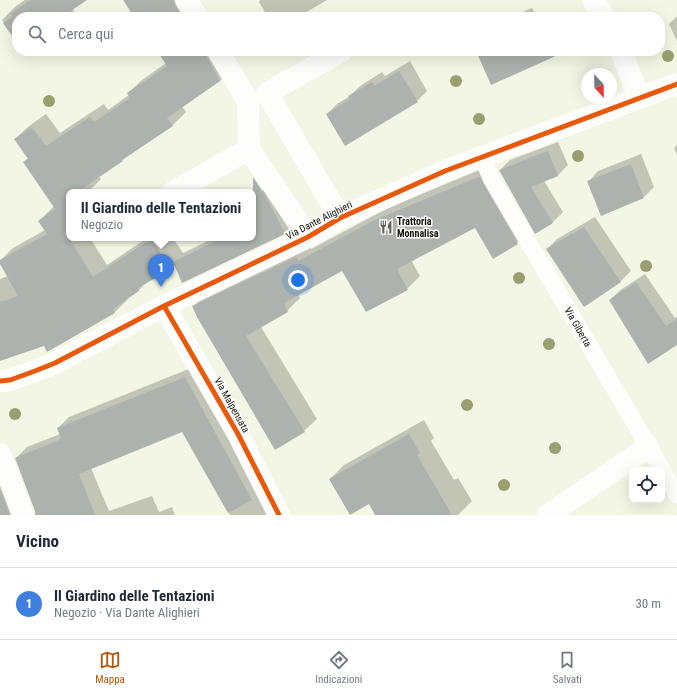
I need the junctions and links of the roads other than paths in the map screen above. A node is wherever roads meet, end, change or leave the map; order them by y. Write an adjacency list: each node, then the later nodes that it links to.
1 (186, 0): 3 (street)
2 (593, 0): 4 (street)
3 (194, 12)
4 (601, 12)
5 (221, 56): 10 (street)
6 (333, 56): 13 (street)
7 (623, 56): 9 (street)
8 (677, 84): 9 (street, Via Dante Alighieri)
9 (639, 98): 11 (street, Via Dante Alighieri)
10 (250, 149): 12 (street); 14 (street)
11 (482, 157): 13 (street, Via Dante Alighieri); 17 (lane, Via Giberta)
12 (178, 189)
13 (340, 218): 14 (street, Via Dante Alighieri)
14 (308, 237): 15 (street, Via Dante Alighieri)
15 (164, 306): 16 (street, Via Dante Alighieri); 21 (street, Via Malpensata)
16 (0, 381)
17 (648, 447): 19 (lane, Via Giberta); 22 (street)
18 (0, 454): 20 (street)
19 (677, 495)
20 (24, 515)
21 (279, 515)
22 (548, 515)

